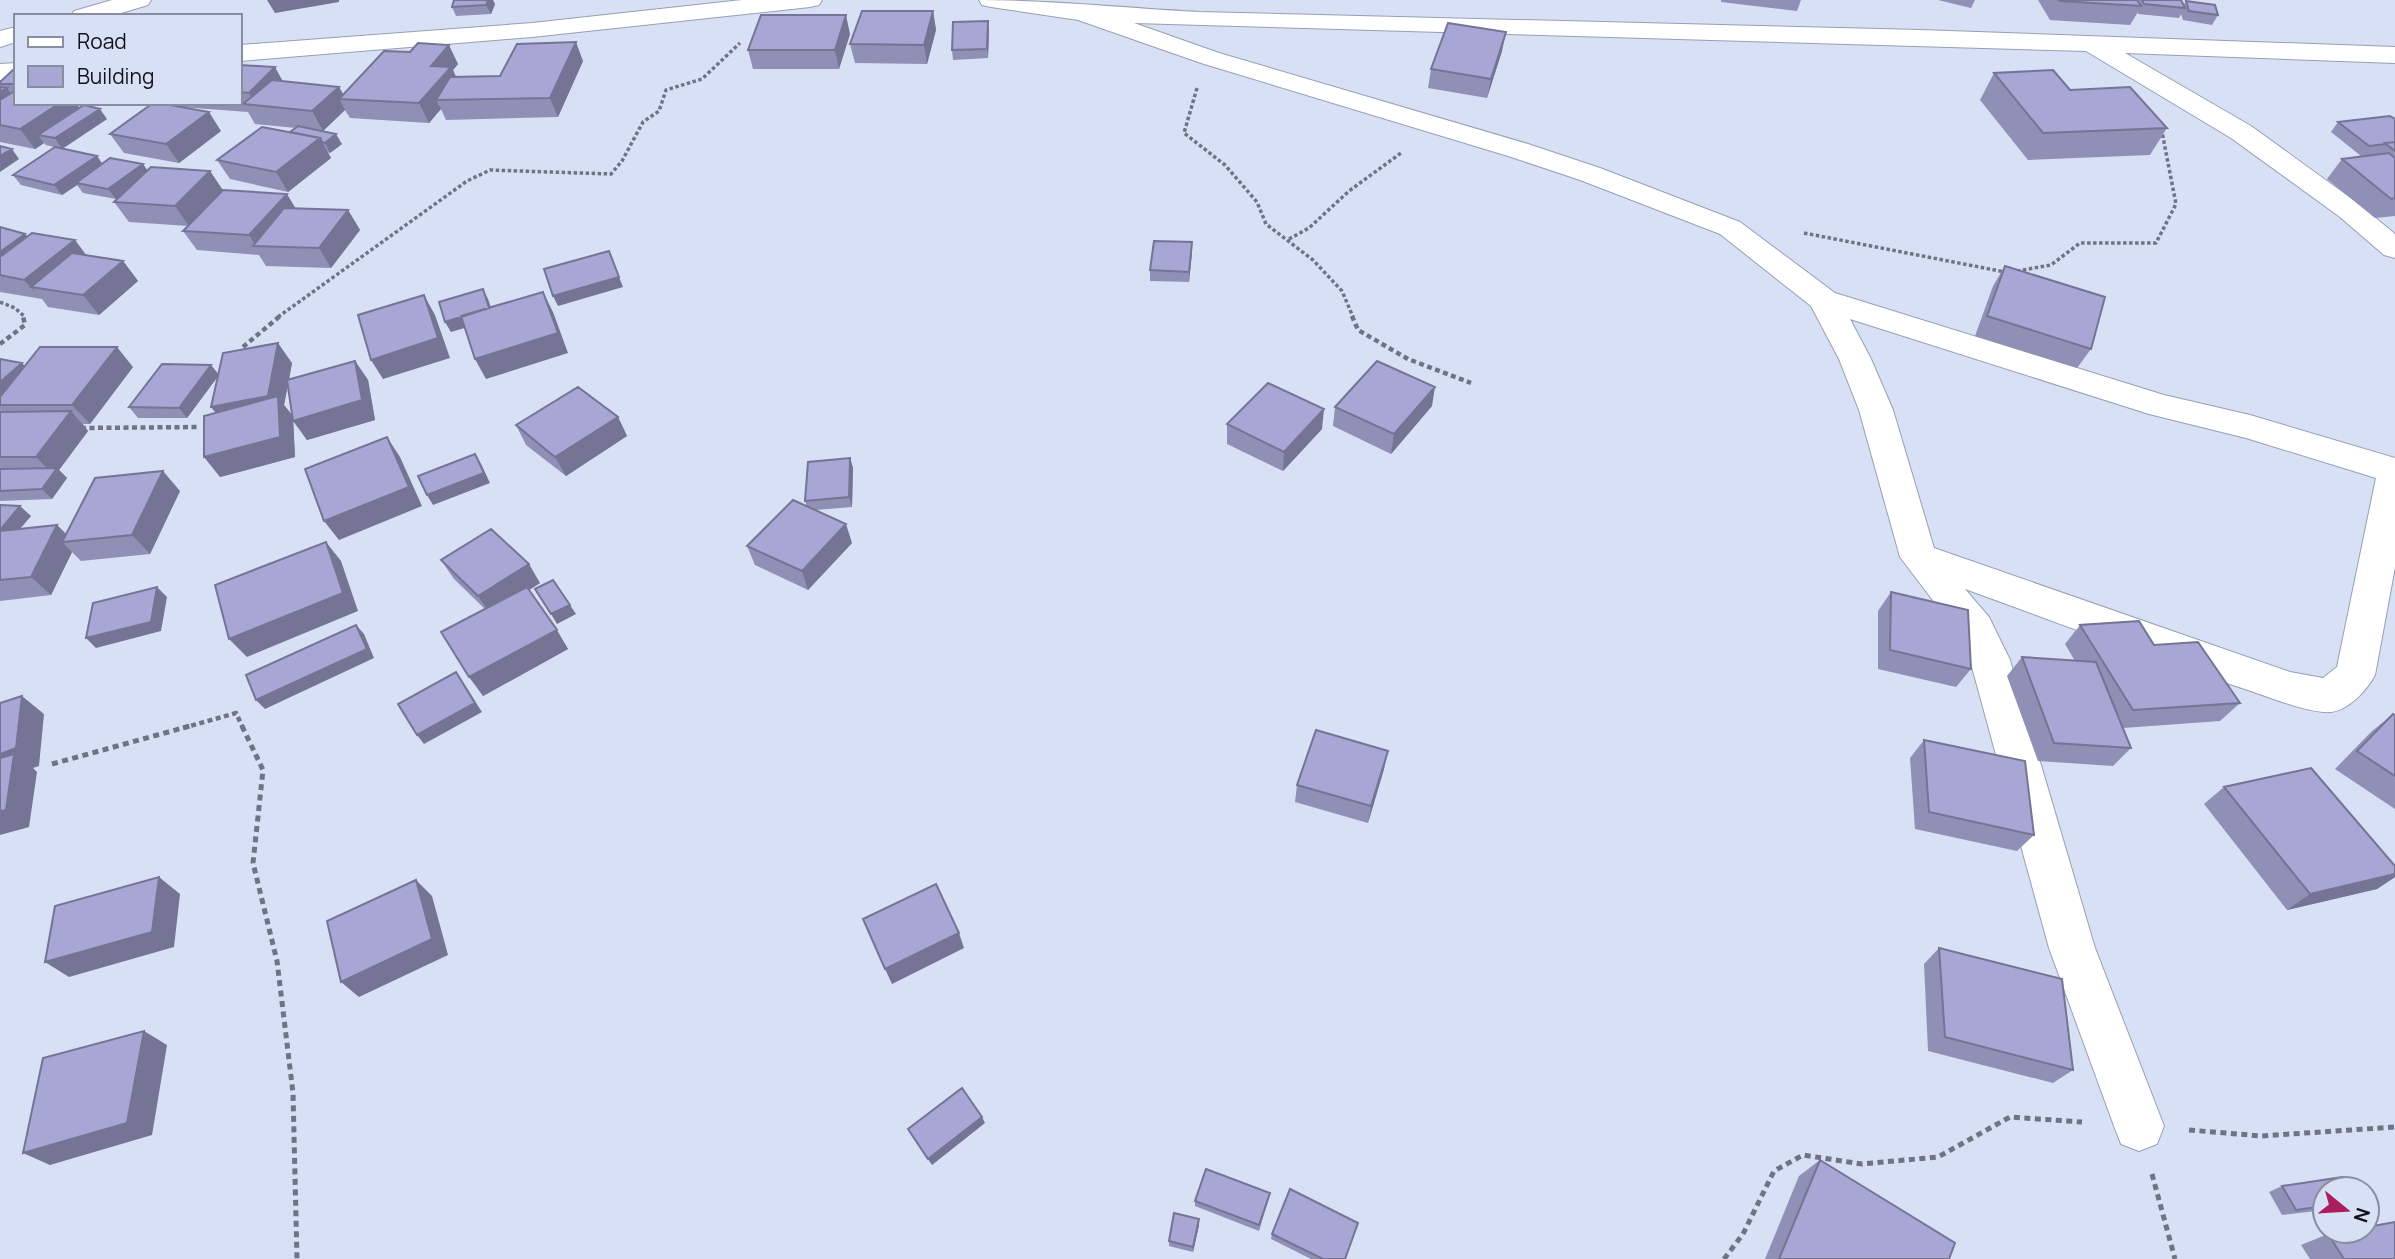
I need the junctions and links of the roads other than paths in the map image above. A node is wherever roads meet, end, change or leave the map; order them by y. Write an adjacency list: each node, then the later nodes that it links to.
1 (139, 0): 5 (main road)
2 (810, 0): 7 (main road)
3 (991, 0): 4 (main road)
4 (1082, 13): 6 (main road); 10 (main road)
5 (90, 14)
6 (2093, 44): 8 (main road); 9 (main road)
7 (242, 52)
8 (2395, 55)
9 (2395, 248)
10 (1824, 300): 11 (main road); 12 (main road)
11 (2395, 472): 12 (main road)
12 (1918, 558): 13 (main road)
13 (2139, 1126)

